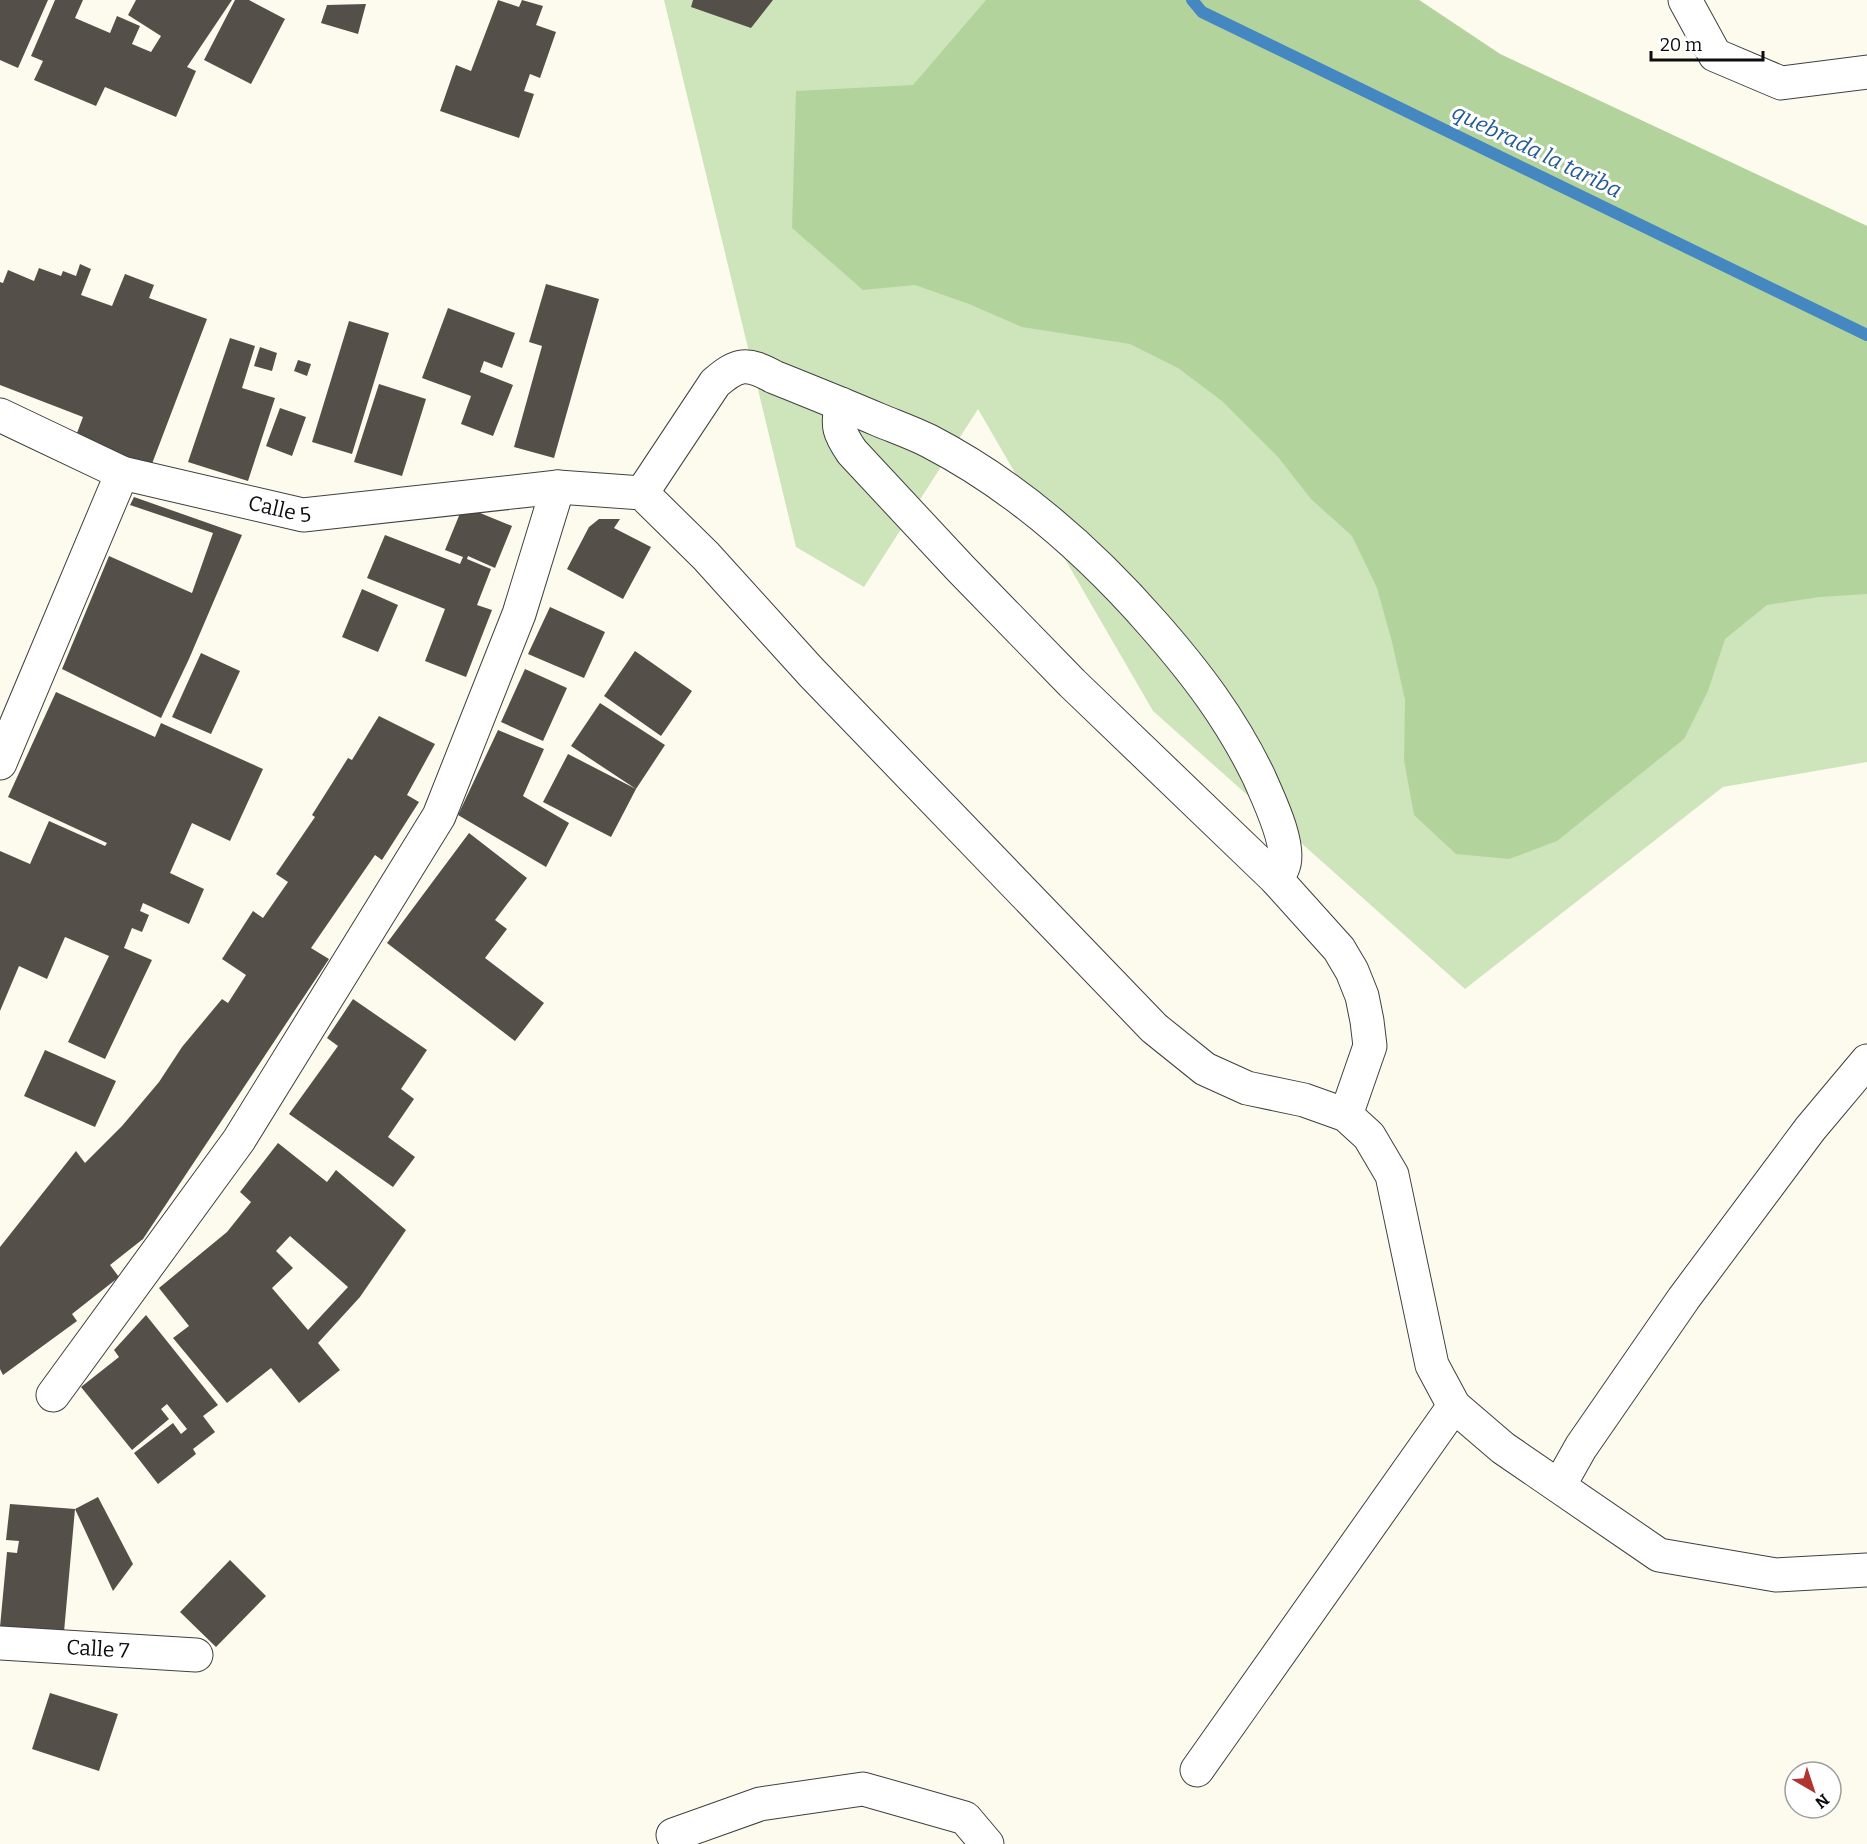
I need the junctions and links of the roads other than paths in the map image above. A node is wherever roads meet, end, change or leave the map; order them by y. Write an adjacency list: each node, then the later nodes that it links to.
1 (1684, 0): 2 (street)
2 (1867, 72)
3 (841, 404): 7 (street); 9 (street); 9 (street)
4 (0, 415): 5 (street, Calle 5)
5 (122, 473): 6 (street, Calle 5); 8 (street)
6 (567, 488): 7 (street, Calle 5); 12 (street)
7 (642, 494): 11 (street)
8 (0, 763)
9 (1276, 879): 11 (street)
10 (1867, 1061): 14 (street)
11 (1346, 1115): 13 (street)
12 (53, 1395)
13 (1454, 1406): 14 (street); 18 (street)
14 (1559, 1486): 15 (street)
15 (1867, 1570)
16 (0, 1642): 17 (street, Calle 7)
17 (196, 1655)
18 (1197, 1770)
19 (673, 1835): 20 (street)
20 (987, 1844)

